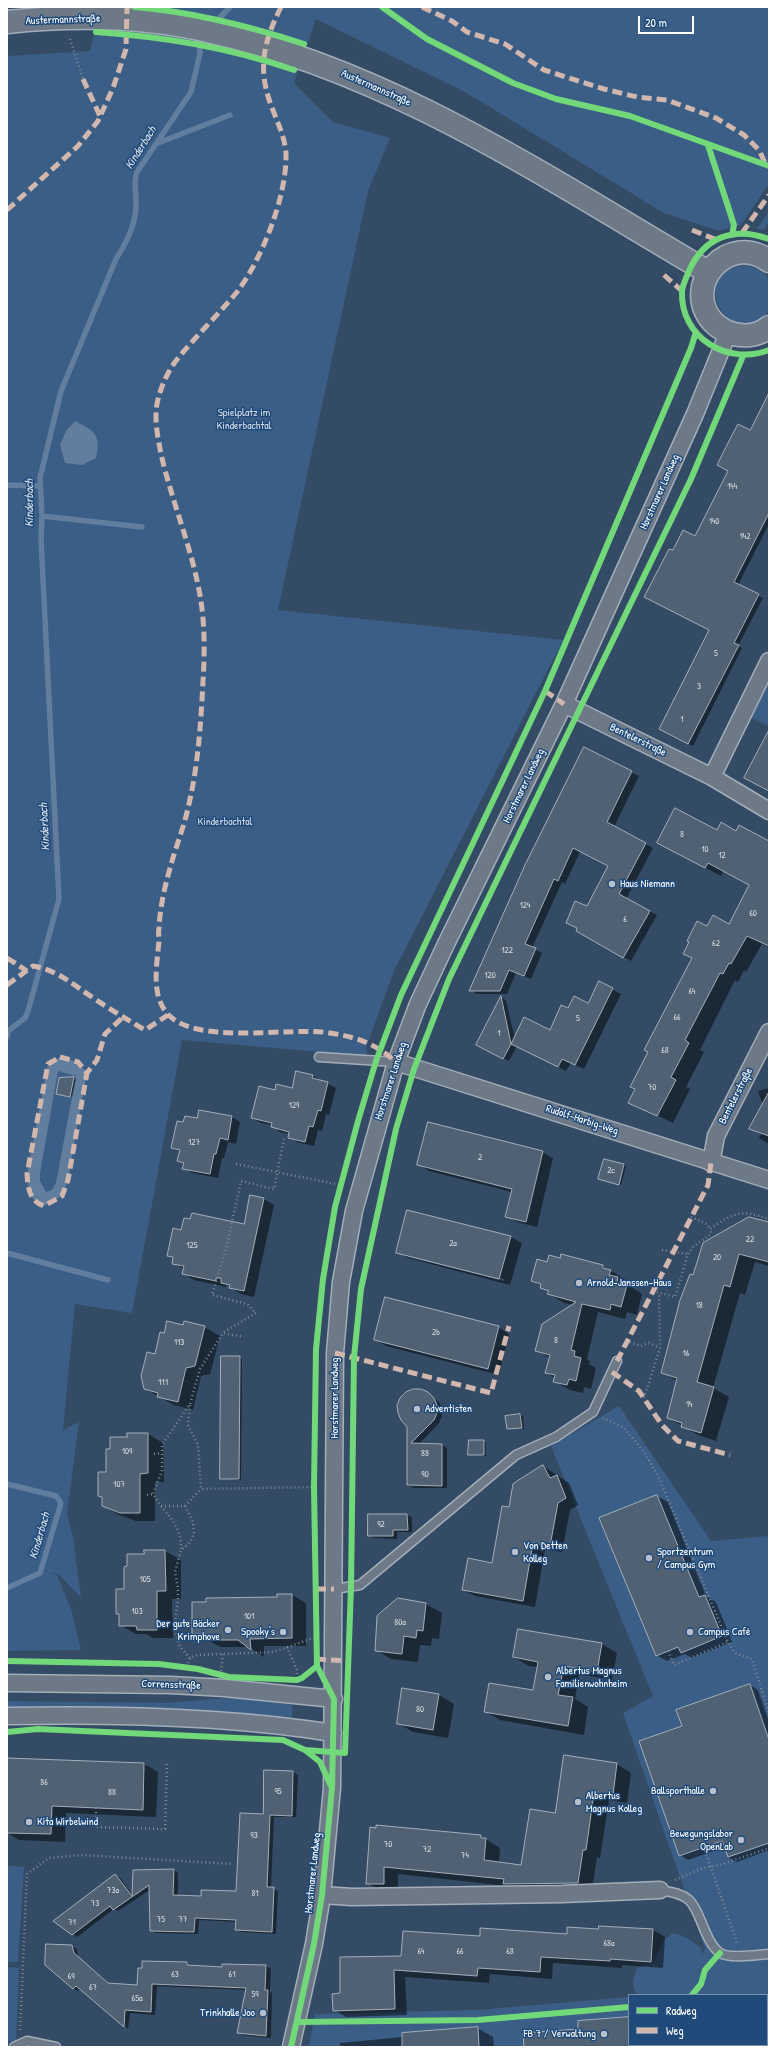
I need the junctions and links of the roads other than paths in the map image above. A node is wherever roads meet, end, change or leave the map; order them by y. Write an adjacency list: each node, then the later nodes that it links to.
1 (7, 22): 3 (main road, Austermannstraße)
2 (768, 255): 3 (main road)
3 (708, 272): 5 (main road)
4 (768, 329): 5 (main road)
5 (728, 333): 7 (street, Horstmarer Landweg)
6 (769, 660): 8 (street)
7 (564, 704): 8 (street, Bentelerstraße); 12 (street, Horstmarer Landweg)
8 (712, 777): 9 (street, Bentelerstraße)
9 (769, 811)
10 (769, 1032): 13 (street, Bentelerstraße)
11 (319, 1057): 12 (lane)
12 (396, 1062): 13 (street, Rudolf-Harbig-Weg); 16 (street, Horstmarer Landweg)
13 (711, 1162): 14 (street, Rudolf-Harbig-Weg)
14 (769, 1180)
15 (617, 1361): 16 (lane)
16 (334, 1589): 18 (street, Horstmarer Landweg)
17 (7, 1683): 18 (street, Corrensstraße)
18 (334, 1699): 20 (street, Horstmarer Landweg)
19 (7, 1716): 20 (street)
20 (333, 1733): 22 (street, Horstmarer Landweg)
21 (660, 1890): 22 (street, Horstmarer Landweg); 23 (lane)
22 (322, 1895): 26 (street, Horstmarer Landweg)
23 (769, 1954)
24 (14, 2047): 25 (lane)
25 (56, 2047)
26 (291, 2047)

